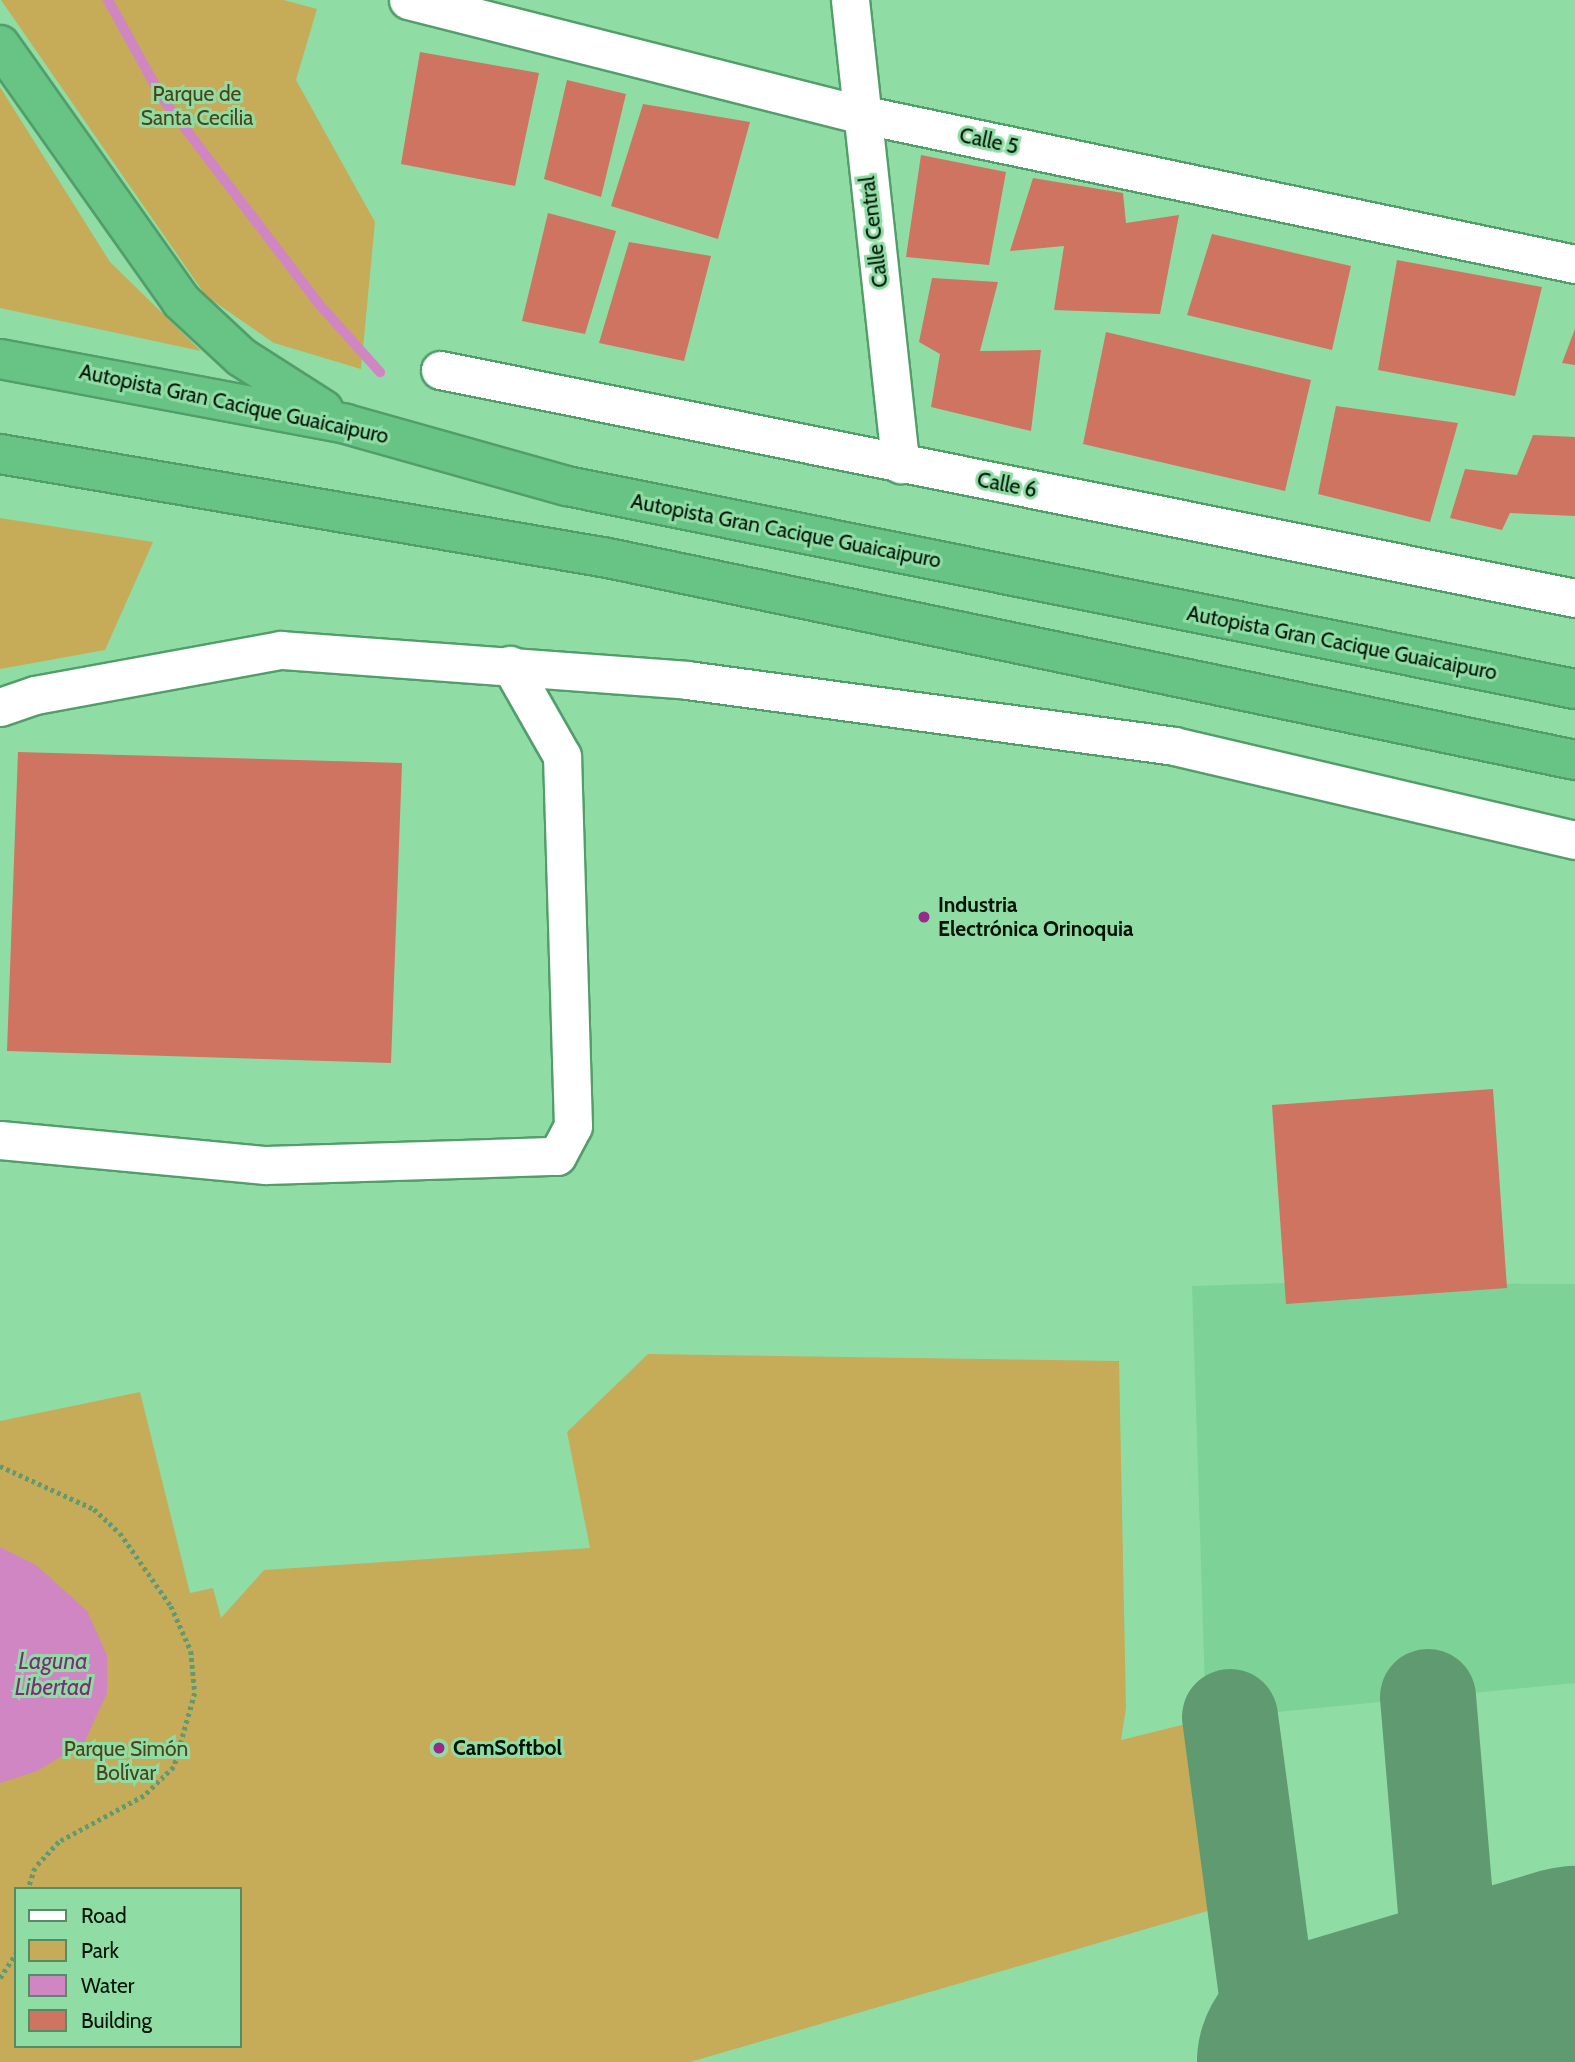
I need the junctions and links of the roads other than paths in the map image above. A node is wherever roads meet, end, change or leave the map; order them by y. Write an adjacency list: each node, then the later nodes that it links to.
1 (408, 0): 4 (street, Calle 5)
2 (850, 0): 4 (street, Calle Central)
3 (0, 45): 8 (highway)
4 (860, 114): 5 (street, Calle 5); 10 (street, Calle Central)
5 (1575, 264)
6 (0, 359): 8 (highway, Autopista Gran Cacique Guaicaipuro)
7 (440, 370): 10 (street, Calle 6)
8 (346, 424): 13 (highway, Autopista Gran Cacique Guaicaipuro)
9 (0, 454): 15 (highway)
10 (900, 464): 11 (street, Calle 6)
11 (1575, 598)
12 (510, 665): 14 (street); 16 (street); 17 (street)
13 (1575, 690)
14 (0, 707)
15 (1575, 760)
16 (1575, 840)
17 (0, 1140)

